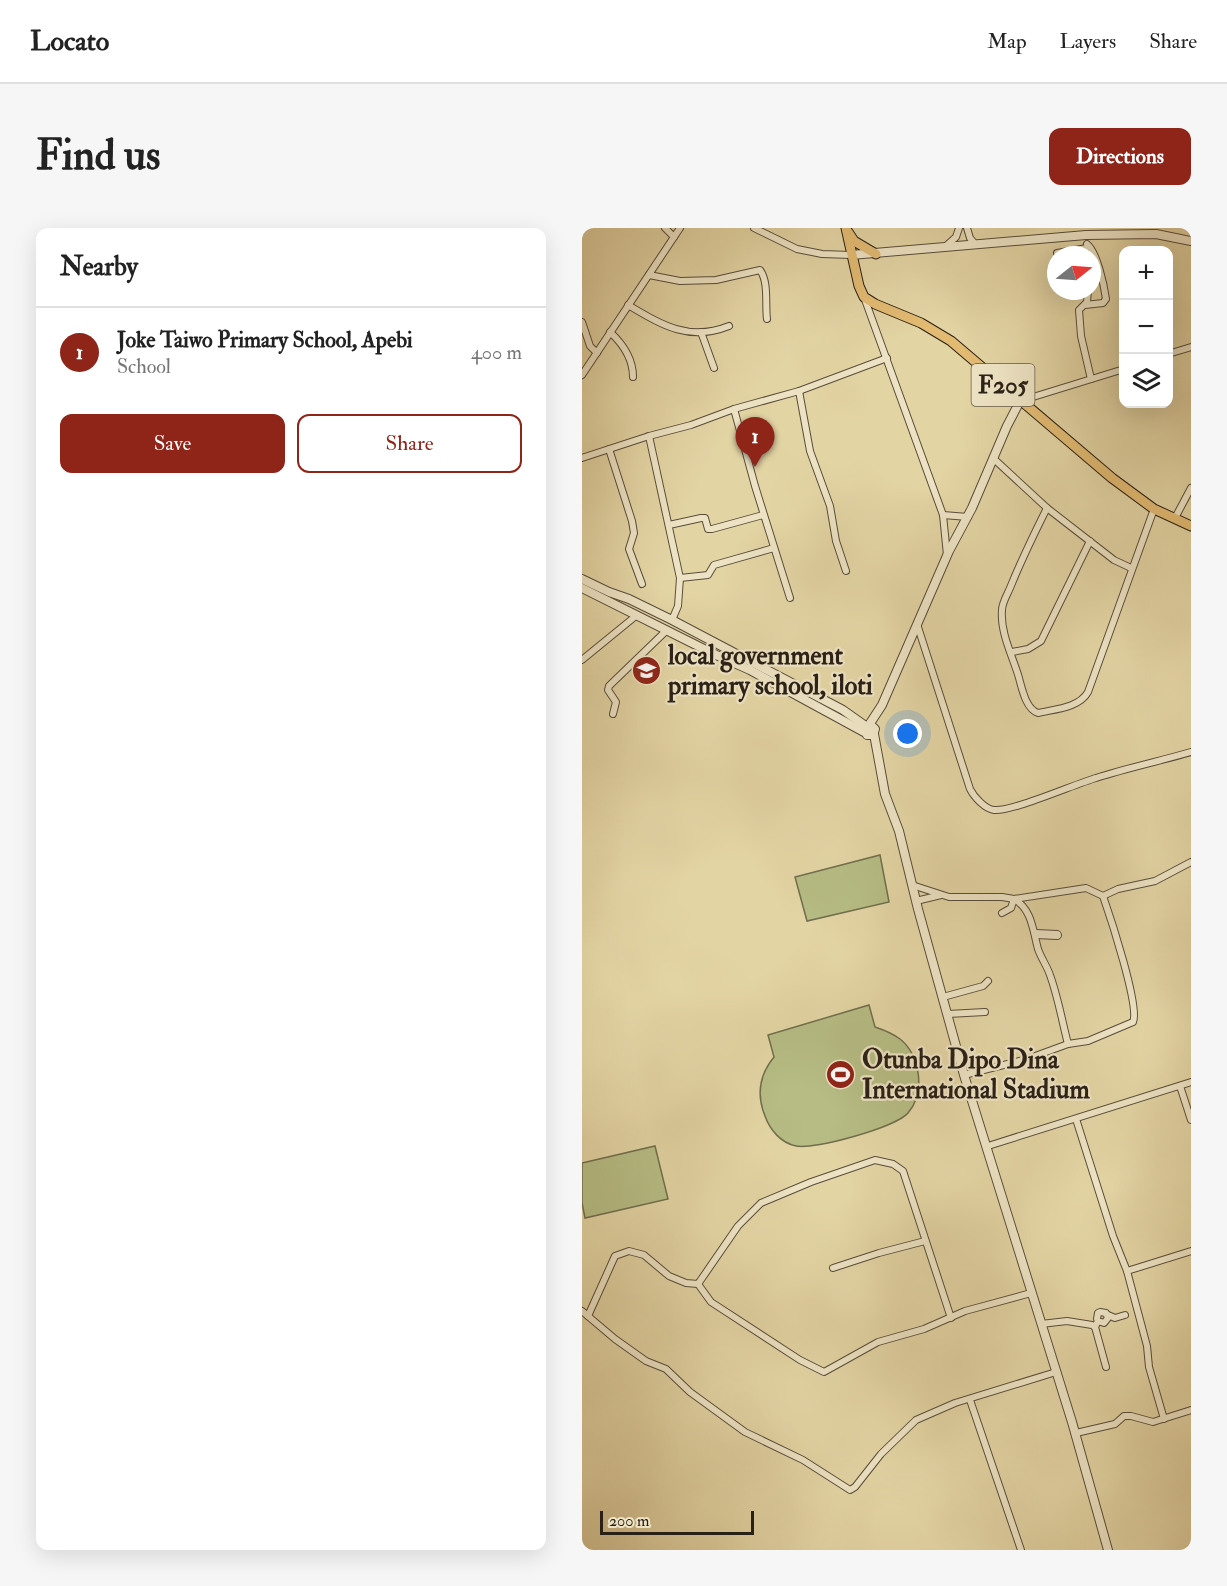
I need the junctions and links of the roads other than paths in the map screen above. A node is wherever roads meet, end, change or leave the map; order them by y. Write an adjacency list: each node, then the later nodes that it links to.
1 (665, 228): 8 (street)
2 (680, 228): 8 (street)
3 (754, 228): 14 (street)
4 (959, 228): 11 (street)
5 (967, 228): 10 (street)
6 (846, 229): 13 (main road); 14 (main road)
7 (1145, 231): 9 (street); 12 (street)
8 (674, 237): 15 (street)
9 (1191, 241)
10 (975, 244): 11 (street); 12 (street)
11 (946, 246): 13 (street)
12 (1086, 246)
13 (876, 254): 14 (street)
14 (851, 255): 17 (main road)
15 (648, 275): 19 (street); 21 (street)
16 (1101, 279): 20 (street)
17 (864, 297): 29 (street); 36 (main road, F205)
18 (1086, 300): 20 (street)
19 (628, 305): 24 (street); 25 (street)
20 (1085, 305): 34 (street)
21 (766, 320)
22 (582, 322): 28 (street)
23 (729, 326): 25 (street)
24 (610, 332): 28 (street); 33 (street)
25 (700, 332): 30 (street)
26 (1191, 347): 27 (street)
27 (1173, 352)
28 (597, 353): 32 (street)
29 (887, 358): 35 (street); 46 (street)
30 (714, 368)
31 (1119, 371): 34 (street)
32 (582, 375)
33 (633, 377)
34 (1091, 379): 36 (street)
35 (799, 391): 37 (street); 55 (street)
36 (1020, 401): 41 (street); 44 (main road, F205)
37 (734, 409): 38 (street); 45 (street)
38 (649, 436): 39 (street); 49 (street)
39 (609, 449): 40 (street); 58 (street)
40 (582, 458)
41 (993, 459): 43 (street); 47 (street)
42 (1191, 488): 48 (street)
43 (1047, 508): 51 (street); 65 (street)
44 (1154, 509): 48 (main road, F205); 54 (street)
45 (764, 515): 49 (street); 52 (street)
46 (943, 515): 47 (street); 53 (street)
47 (968, 517): 53 (street)
48 (1175, 518): 50 (main road, F205)
49 (669, 525): 56 (street)
50 (1191, 526)
51 (1090, 541): 54 (street); 65 (street)
52 (774, 548): 56 (street); 60 (street)
53 (947, 558): 63 (street)
54 (1131, 568): 65 (street)
55 (846, 571)
56 (680, 578): 62 (street)
57 (582, 579): 62 (street)
58 (642, 584)
59 (582, 588): 61 (street)
60 (790, 598)
61 (637, 615): 64 (street); 66 (street)
62 (672, 620): 68 (street)
63 (917, 624): 68 (street); 69 (street)
64 (668, 630): 67 (street); 68 (street)
65 (1012, 652)
66 (582, 660)
67 (613, 714)
68 (871, 730): 71 (street)
69 (1191, 752)
70 (1191, 862): 73 (street)
71 (912, 885): 72 (street); 75 (street)
72 (941, 895): 74 (street); 75 (street)
73 (1103, 896): 74 (street); 83 (street)
74 (1014, 899): 76 (street); 77 (street)
75 (916, 901): 80 (street)
76 (1002, 913)
77 (1036, 934): 78 (street); 83 (street)
78 (1057, 935)
79 (987, 981): 80 (street)
80 (943, 997): 82 (street)
81 (985, 1012): 82 (street)
82 (948, 1014): 84 (street)
83 (1068, 1044): 84 (street)
84 (964, 1075): 89 (street)
85 (1191, 1082): 86 (street)
86 (1180, 1086): 87 (street); 88 (street)
87 (1076, 1119): 89 (street); 93 (street)
88 (1191, 1120)
89 (988, 1146): 95 (street)
90 (925, 1241): 92 (street); 94 (street); 99 (street)
91 (1191, 1251): 93 (street)
92 (833, 1268)
93 (1127, 1271): 106 (street)
94 (698, 1284): 98 (street); 99 (street)
95 (1031, 1293): 99 (street); 100 (street)
96 (582, 1311): 98 (street)
97 (1125, 1315): 101 (street)
98 (588, 1316): 104 (street)
99 (951, 1318)
100 (1041, 1324): 101 (street); 103 (street)
101 (1096, 1324): 102 (street)
102 (1106, 1367)
103 (1056, 1372): 104 (street); 107 (street)
104 (970, 1400): 108 (street)
105 (1191, 1410): 106 (street)
106 (1164, 1419): 107 (street)
107 (1076, 1433): 109 (street)
108 (1021, 1550)
109 (1108, 1550)

